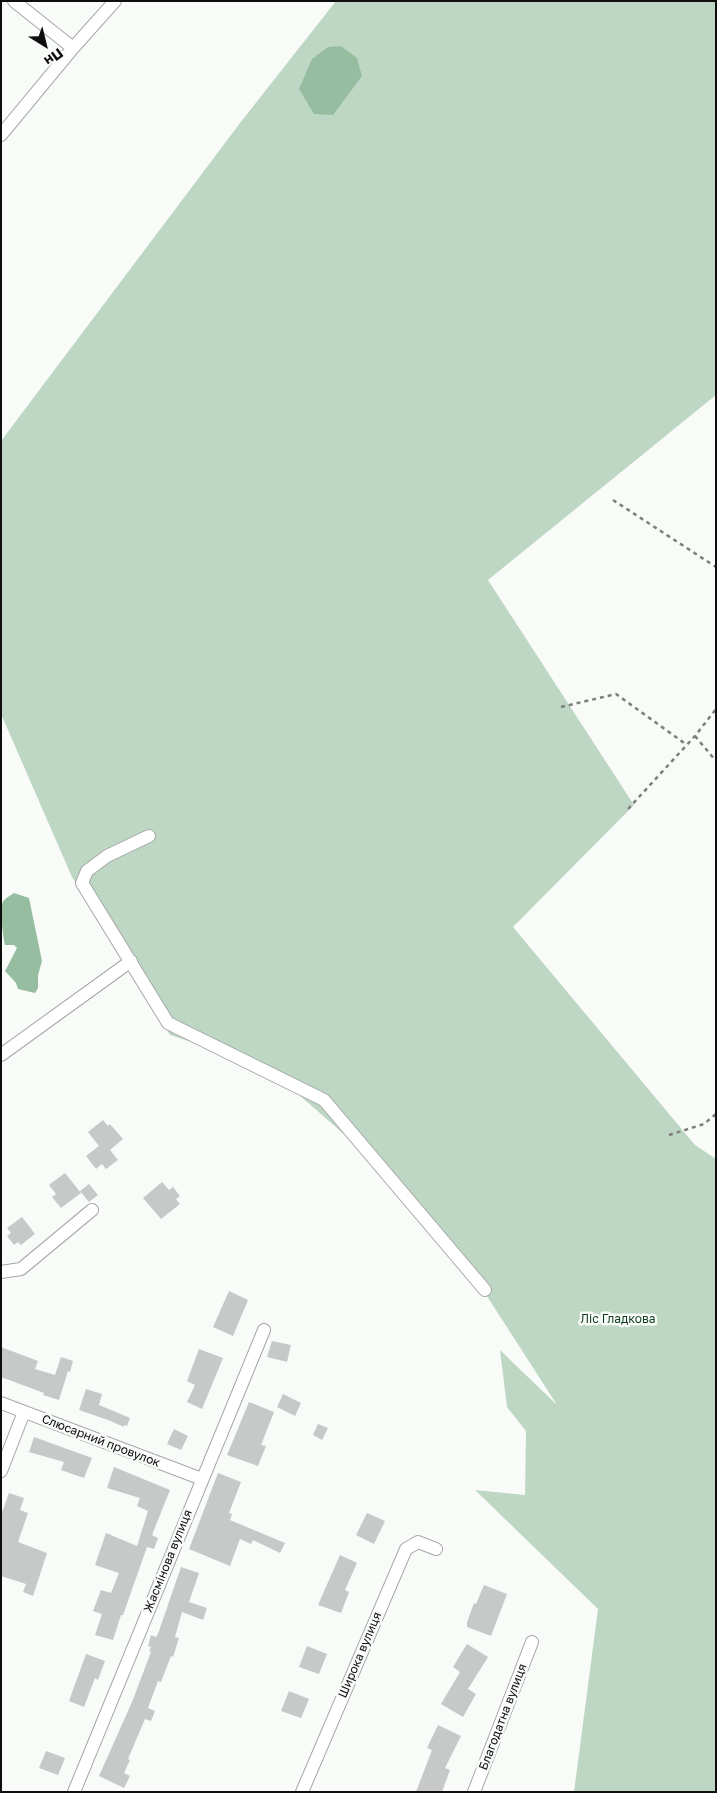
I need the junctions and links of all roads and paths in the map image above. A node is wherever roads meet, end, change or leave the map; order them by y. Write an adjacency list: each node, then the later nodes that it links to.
1 (14, 1): 3 (street)
2 (115, 1): 3 (street)
3 (73, 48): 4 (street)
4 (1, 135)
5 (613, 500): 6 (path)
6 (716, 566)
7 (561, 707): 10 (path)
8 (716, 709): 9 (path)
9 (695, 736): 10 (path); 11 (path)
10 (687, 745): 12 (path)
11 (716, 761)
12 (628, 809)
13 (149, 836): 14 (street)
14 (131, 961): 15 (street); 20 (street)
15 (1, 1055)
16 (716, 1114): 17 (path)
17 (669, 1135)
18 (92, 1210): 19 (street)
19 (1, 1272)
20 (484, 1290)
21 (264, 1330): 25 (street, Жасмінова вулиця)
22 (1, 1403): 23 (street, Слюсарний провулок)
23 (24, 1412): 24 (street); 25 (street, Слюсарний провулок)
24 (1, 1472)
25 (202, 1479): 28 (street, Жасмінова вулиця)
26 (436, 1549): 29 (street, Широка вулиця)
27 (532, 1642): 30 (street, Благодатна вулиця)
28 (74, 1792)
29 (302, 1792)
30 (474, 1792)

